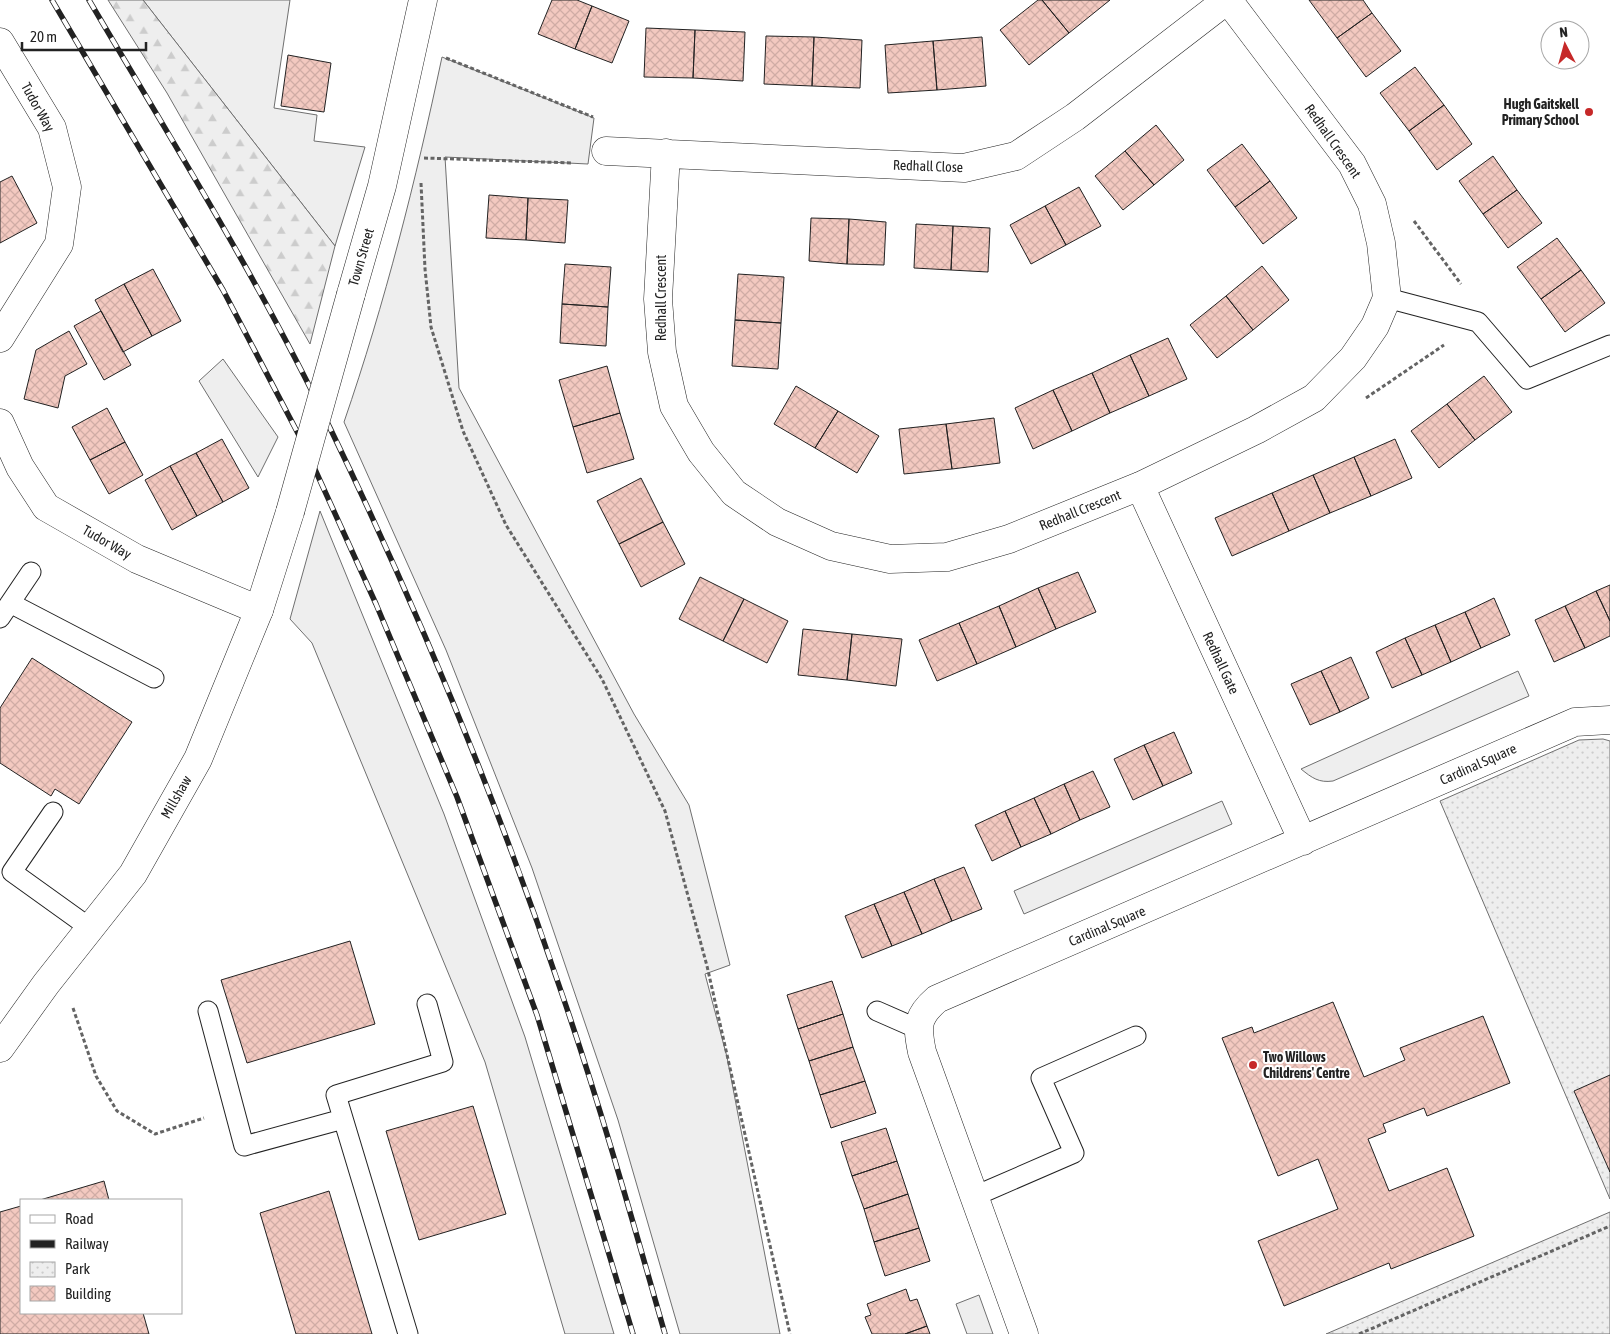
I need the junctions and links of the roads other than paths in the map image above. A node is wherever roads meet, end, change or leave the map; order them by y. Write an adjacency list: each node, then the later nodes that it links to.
1 (423, 0): 11 (street, Town Street, bridge)
2 (1228, 0): 5 (street, Redhall Close); 6 (street, Redhall Crescent)
3 (0, 42): 7 (street, Tudor Way)
4 (606, 151): 5 (street, Redhall Close)
5 (666, 153): 10 (street, Redhall Crescent)
6 (1386, 298): 8 (lane); 10 (street, Redhall Crescent)
7 (0, 338)
8 (1610, 346)
9 (0, 423): 14 (street, Tudor Way)
10 (1140, 486): 18 (street, Redhall Gate)
11 (290, 512): 14 (street, Millshaw)
12 (31, 572): 13 (lane)
13 (5, 610): 15 (lane)
14 (258, 610): 19 (street, Millshaw)
15 (154, 678)
16 (1610, 720): 18 (street, Cardinal Square)
17 (53, 812): 19 (lane)
18 (1302, 841): 23 (street, Cardinal Square)
19 (90, 928): 25 (street, Millshaw)
20 (427, 1004): 26 (lane)
21 (208, 1011): 26 (lane)
22 (877, 1011): 23 (lane)
23 (918, 1029): 27 (street)
24 (1136, 1036): 27 (lane)
25 (0, 1048)
26 (343, 1119): 28 (lane)
27 (975, 1196): 29 (street)
28 (408, 1334)
29 (1024, 1334)

